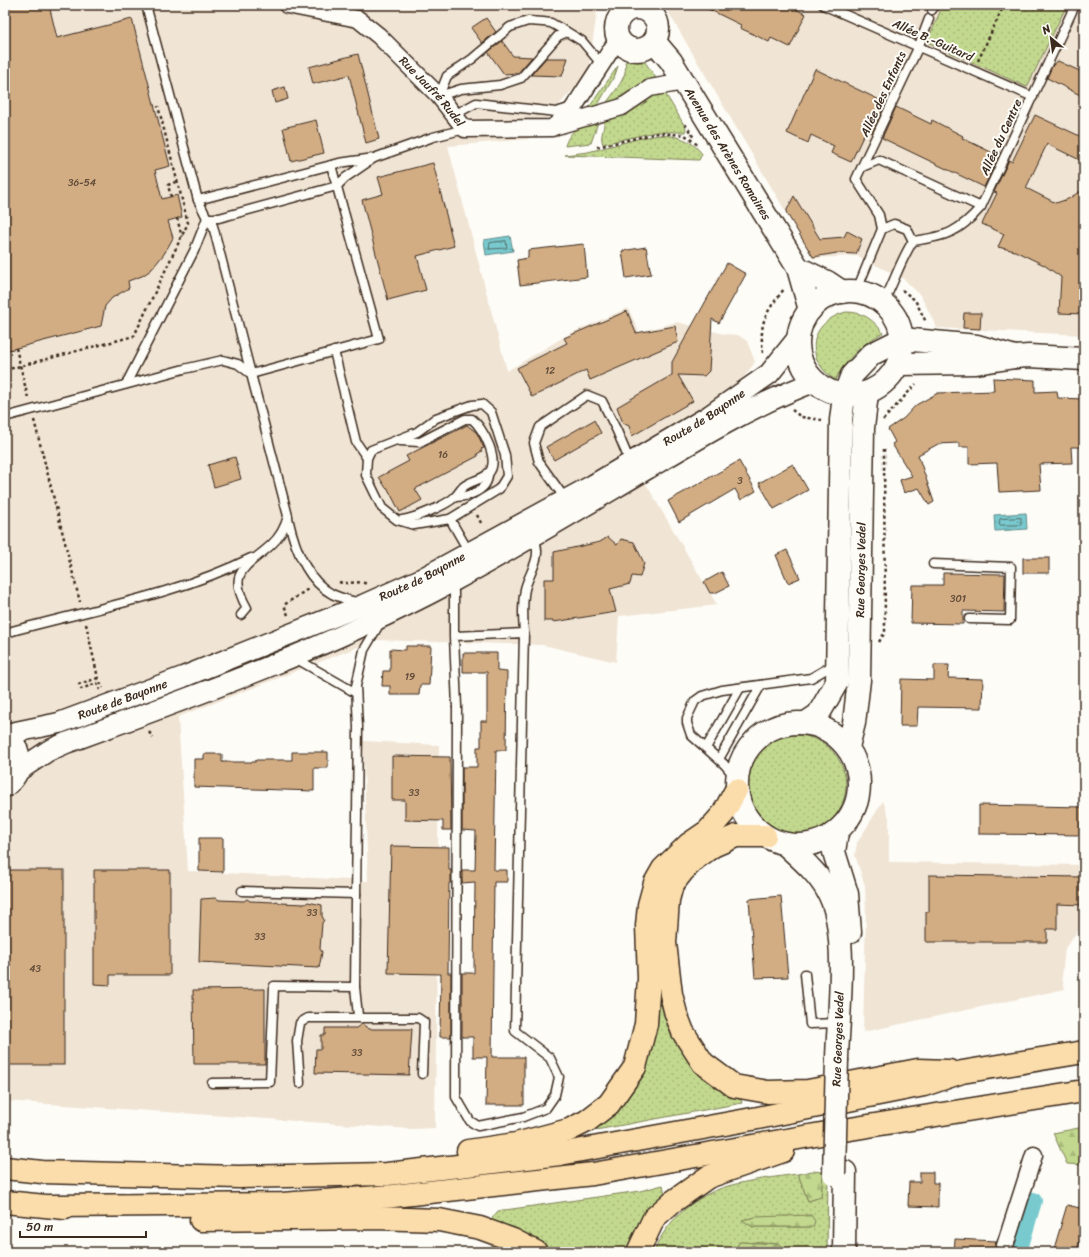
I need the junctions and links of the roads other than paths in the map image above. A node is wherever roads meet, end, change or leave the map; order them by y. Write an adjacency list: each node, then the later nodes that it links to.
1 (146, 5): 23 (lane)
2 (287, 5): 13 (street, Rue Jaufré Rudel)
3 (823, 5): 10 (lane, Allée B.-Guitard)
4 (1075, 5): 14 (lane, Allée du Centre)
5 (632, 7): 8 (main road); 9 (main road)
6 (929, 19): 10 (lane, Allée des Enfants)
7 (567, 32): 11 (lane); 13 (lane); 13 (lane)
8 (618, 39): 9 (main road); 11 (street)
9 (654, 41): 12 (main road, Avenue des Arènes Romaines)
10 (918, 48): 14 (lane, Allée B.-Guitard); 21 (lane, Allée des Enfants)
11 (602, 65): 15 (street)
12 (684, 82): 17 (street, Rue Jaufré Rudel); 28 (main road, Avenue des Arènes Romaines)
13 (438, 96): 16 (street, Rue Jaufré Rudel)
14 (1033, 97): 24 (lane, Allée du Centre)
15 (578, 102): 16 (lane); 17 (street)
16 (454, 115): 18 (street, Rue Jaufré Rudel)
17 (552, 128): 18 (street, Rue Jaufré Rudel)
18 (465, 129): 19 (lane)
19 (374, 158): 20 (lane); 22 (lane)
20 (331, 166): 22 (lane); 23 (lane)
21 (862, 167): 24 (lane); 26 (lane, Allée des Enfants)
22 (337, 186): 25 (lane); 34 (lane)
23 (198, 200): 25 (lane)
24 (981, 207): 27 (lane, Allée du Centre)
25 (207, 218): 38 (lane); 40 (lane)
26 (882, 229): 27 (lane); 29 (lane)
27 (912, 241): 30 (lane)
28 (798, 268): 29 (main road); 31 (main road, Avenue des Arènes Romaines)
29 (849, 292): 30 (main road); 31 (main road)
30 (883, 303): 33 (main road)
31 (810, 310): 32 (main road)
32 (797, 339): 39 (main road); 46 (street, Route de Bayonne)
33 (902, 339): 35 (main road); 37 (main road); 42 (main road, Rue Georges Vedel)
34 (334, 351): 38 (lane); 45 (lane)
35 (1015, 356): 36 (main road); 37 (main road)
36 (1084, 359)
37 (898, 364): 41 (main road)
38 (252, 374): 40 (lane); 48 (lane)
39 (814, 382): 42 (main road); 51 (street, Route de Bayonne)
40 (126, 384): 43 (lane)
41 (867, 393): 42 (main road); 71 (main road, Rue Georges Vedel)
42 (844, 396): 64 (main road, Rue Georges Vedel)
43 (5, 417)
44 (399, 440): 45 (lane); 49 (lane); 50 (lane)
45 (367, 458): 50 (lane)
46 (630, 462): 47 (street, Route de Bayonne); 47 (lane)
47 (566, 500): 53 (street, Route de Bayonne)
48 (288, 516): 52 (lane); 56 (lane)
49 (450, 519): 50 (lane); 53 (lane)
50 (397, 520)
51 (532, 535): 53 (street, Route de Bayonne); 60 (lane)
52 (264, 551): 57 (lane); 61 (lane)
53 (473, 560): 55 (street, Route de Bayonne); 56 (street, Route de Bayonne)
54 (933, 564): 59 (lane)
55 (450, 583): 58 (street, Route de Bayonne); 62 (lane)
56 (363, 605): 69 (street, Route de Bayonne)
57 (241, 615)
58 (385, 615): 63 (street, Route de Bayonne); 67 (lane)
59 (969, 619)
60 (524, 633): 62 (lane); 62 (lane)
61 (5, 634)
62 (454, 636)
63 (293, 657): 67 (lane); 72 (street, Route de Bayonne)
64 (836, 663): 65 (lane); 68 (main road, Rue Georges Vedel)
65 (761, 685): 66 (lane); 73 (lane)
66 (740, 688): 70 (lane); 70 (lane)
67 (356, 693): 79 (lane)
68 (806, 723): 71 (main road); 73 (main road)
69 (5, 733): 72 (street, Route de Bayonne)
70 (706, 748): 73 (lane)
71 (855, 749): 75 (main road)
72 (18, 771): 74 (street, Route de Bayonne)
73 (729, 773): 76 (main road); 95 (highway)
74 (5, 787)
75 (845, 832): 77 (main road); 85 (main road, Rue Georges Vedel)
76 (765, 836): 77 (main road); 86 (highway)
77 (786, 845): 83 (main road, Rue Georges Vedel)
78 (242, 891): 79 (lane)
79 (356, 894): 81 (lane)
80 (805, 974): 83 (lane)
81 (355, 986): 82 (lane); 88 (lane)
82 (358, 1016): 87 (lane); 89 (lane)
83 (838, 1023): 85 (main road, Rue Georges Vedel)
84 (1084, 1052): 86 (highway)
85 (842, 1059): 94 (main road, Rue Georges Vedel, bridge)
86 (962, 1072): 95 (highway)
87 (422, 1074)
88 (212, 1083)
89 (300, 1083)
90 (1084, 1091): 91 (highway)
91 (844, 1130): 97 (highway); 99 (highway)
92 (1034, 1155): 102 (street)
93 (5, 1168): 95 (highway)
94 (840, 1173): 100 (main road, Rue Georges Vedel); 101 (main road, Rue Georges Vedel)
95 (387, 1174)
96 (5, 1202): 97 (highway)
97 (51, 1206): 98 (highway)
98 (536, 1252)
99 (638, 1252)
100 (829, 1252)
101 (844, 1252)
102 (1003, 1252)

